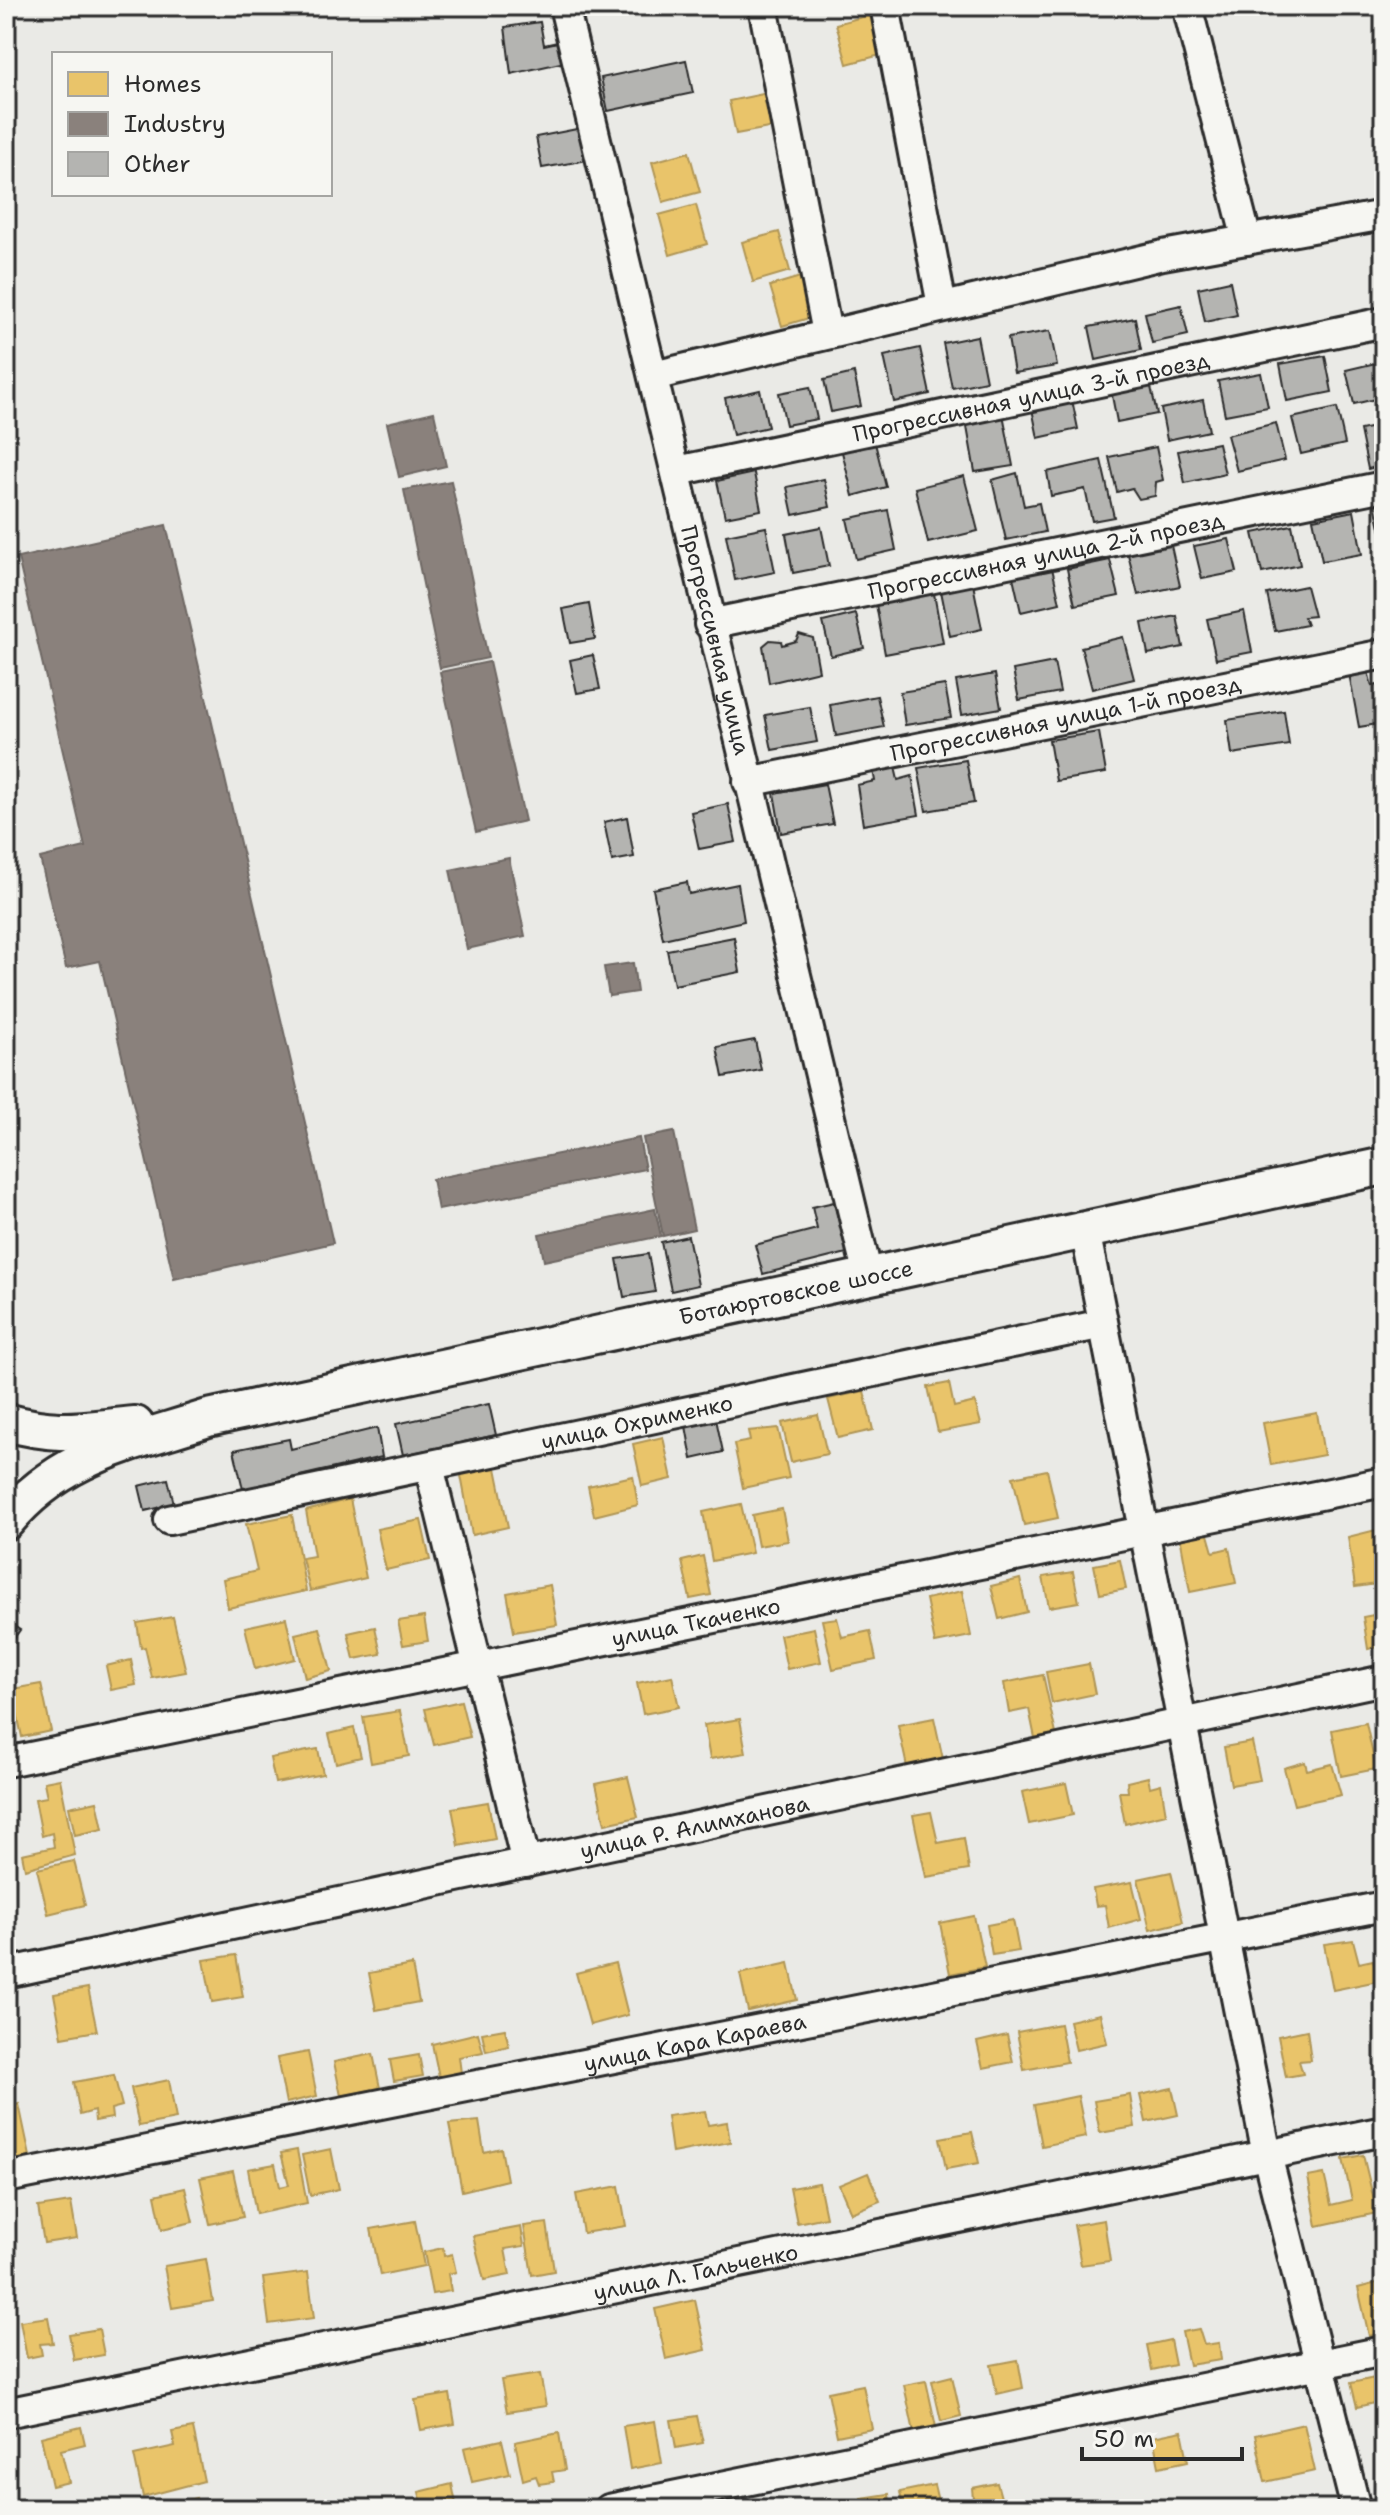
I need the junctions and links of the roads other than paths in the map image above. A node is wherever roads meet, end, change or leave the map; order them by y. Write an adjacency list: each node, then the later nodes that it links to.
1 (564, 6): 10 (street, Прогрессивная улица)
2 (763, 6): 9 (street)
3 (885, 6): 7 (street)
4 (1187, 6): 6 (street)
5 (1384, 215): 6 (street)
6 (1247, 240): 7 (street)
7 (942, 306): 9 (street)
8 (1384, 322): 11 (street, Прогрессивная улица 3-й проезд)
9 (827, 333): 10 (street)
10 (653, 376): 11 (street, Прогрессивная улица)
11 (677, 471): 13 (street, Прогрессивная улица)
12 (1384, 486): 13 (street, Прогрессивная улица 2-й проезд)
13 (709, 624): 15 (street, Прогрессивная улица)
14 (1384, 654): 15 (street, Прогрессивная улица 1-й проезд)
15 (748, 782): 18 (street, Прогрессивная улица)
16 (1384, 1166): 17 (main road, Ботаюртовское шоссе)
17 (1085, 1230): 18 (main road, Ботаюртовское шоссе); 19 (street)
18 (868, 1276): 20 (main road, Ботаюртовское шоссе)
19 (1103, 1324): 22 (street, улица Охрименко); 26 (street)
20 (208, 1418): 21 (main road); 25 (main road)
21 (6, 1422)
22 (429, 1466): 24 (street, улица Охрименко); 27 (street)
23 (1384, 1482): 26 (street, улица Ткаченко)
24 (169, 1520)
25 (6, 1521)
26 (1142, 1531): 27 (street, улица Ткаченко); 29 (street)
27 (479, 1666): 30 (street, улица Ткаченко); 31 (street)
28 (1384, 1680): 29 (street, улица Р. Алимханова)
29 (1183, 1723): 31 (street, улица Р. Алимханова); 33 (street)
30 (6, 1762)
31 (526, 1863): 34 (street, улица Р. Алимханова)
32 (1384, 1906): 33 (street, улица Кара Караева)
33 (1222, 1938): 36 (street); 37 (street, улица Кара Караева)
34 (6, 1973)
35 (1384, 2131): 36 (street, улица Л. Гальченко)
36 (1267, 2155): 39 (street); 40 (street, улица Л. Гальченко)
37 (6, 2178)
38 (1384, 2351): 39 (street)
39 (1318, 2364): 41 (street); 42 (street)
40 (6, 2413)
41 (609, 2509)
42 (1356, 2509)

